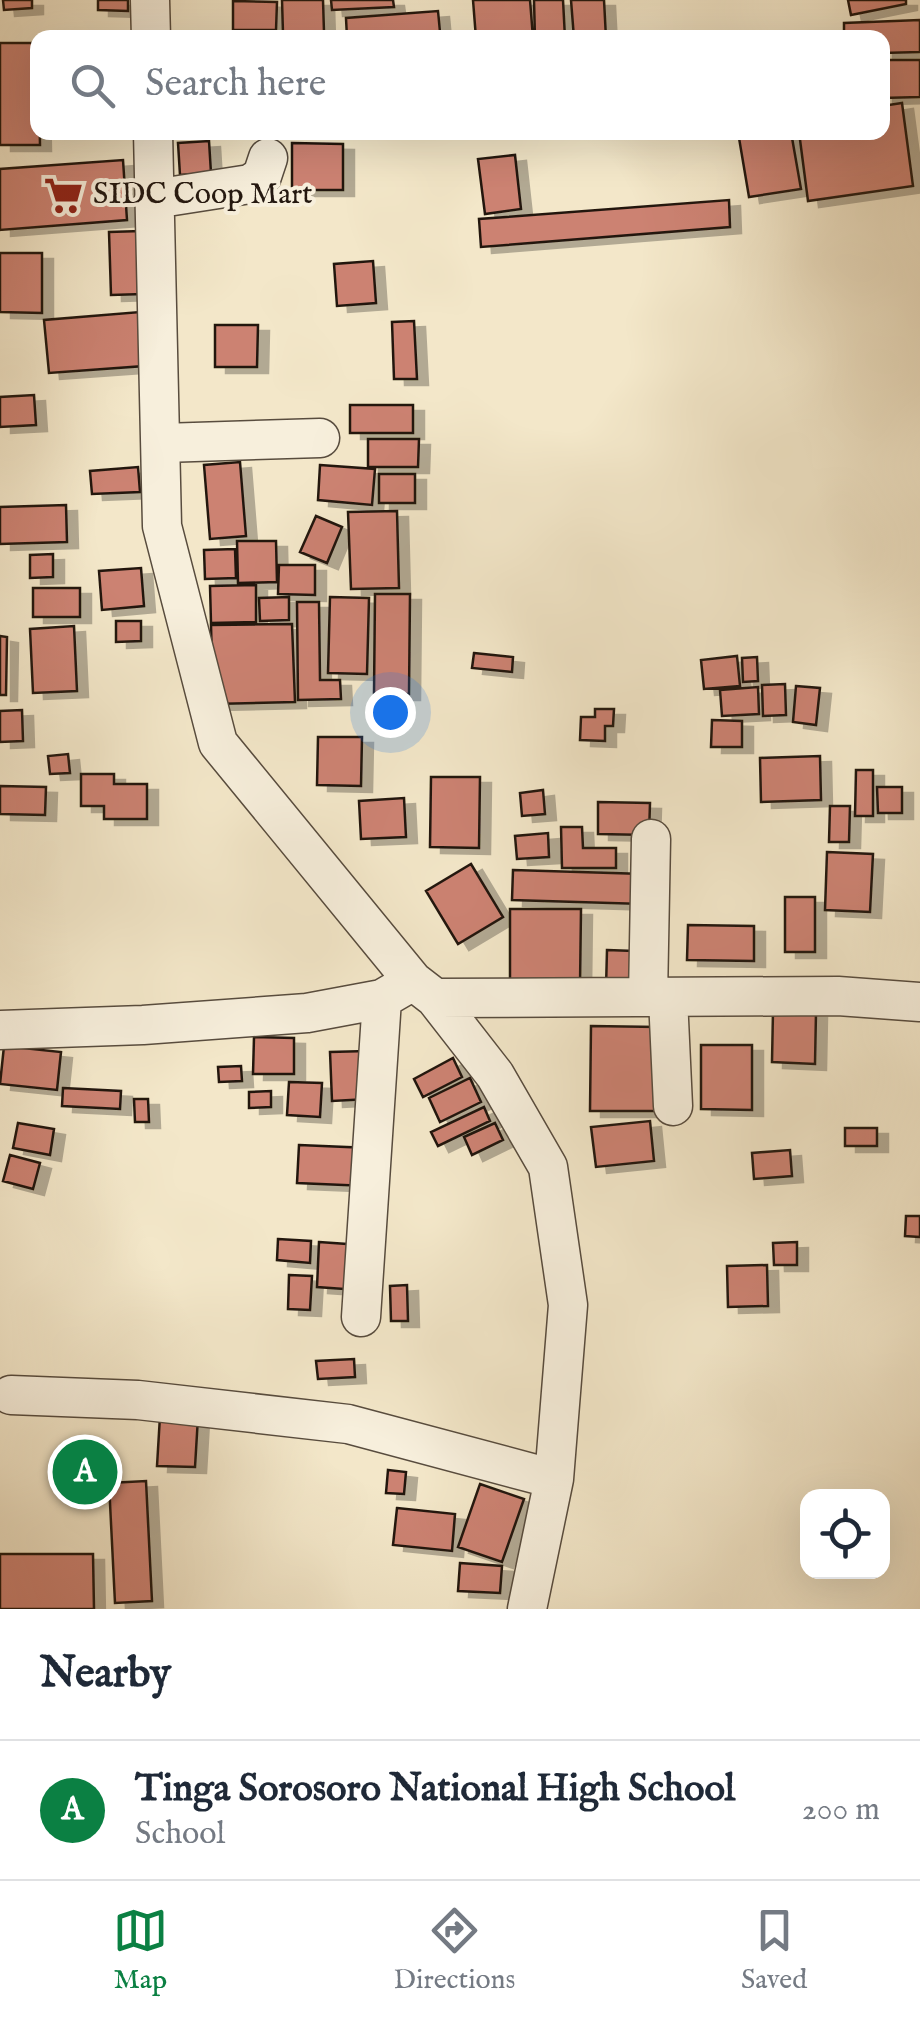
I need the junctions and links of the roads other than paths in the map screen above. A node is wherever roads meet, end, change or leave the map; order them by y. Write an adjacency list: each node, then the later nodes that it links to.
1 (150, 0): 2 (street)
2 (150, 30)
3 (153, 140): 5 (street)
4 (268, 158): 5 (street)
5 (154, 199): 7 (street)
6 (320, 438): 7 (street)
7 (163, 443): 9 (street)
8 (651, 839): 10 (street)
9 (410, 993): 10 (street); 12 (street); 14 (street); 16 (street)
10 (658, 998): 11 (street); 13 (street)
11 (920, 1002)
12 (0, 1030)
13 (673, 1106)
14 (361, 1317)
15 (11, 1395): 16 (street)
16 (554, 1479): 17 (street)
17 (527, 1609)

